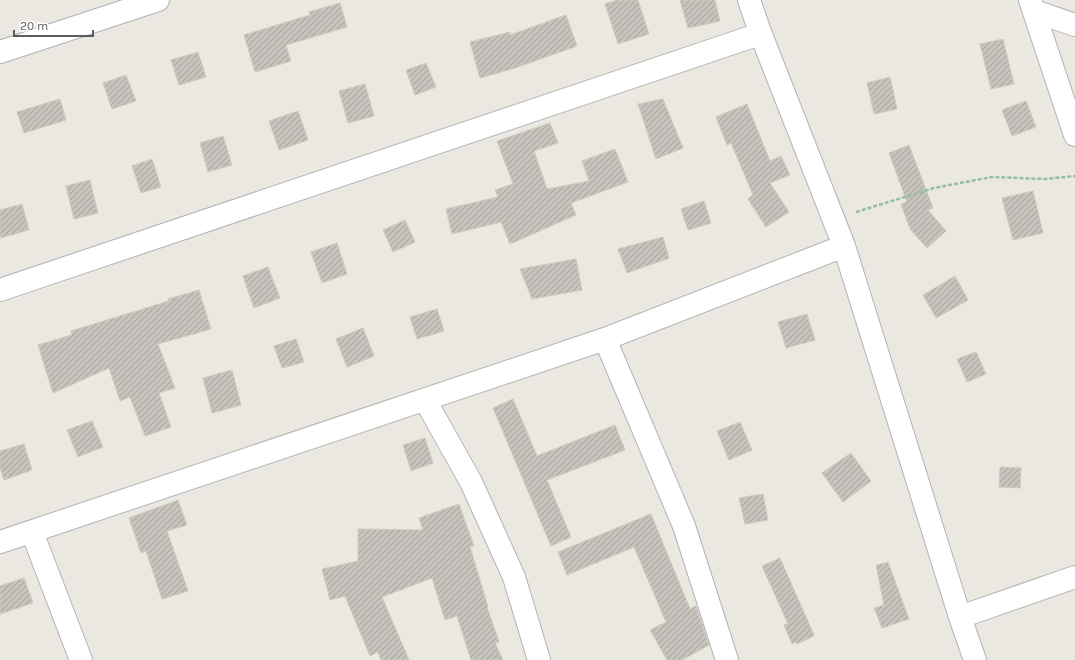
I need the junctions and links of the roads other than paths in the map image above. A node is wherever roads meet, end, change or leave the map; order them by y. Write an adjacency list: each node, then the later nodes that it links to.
1 (158, 0): 6 (street)
2 (749, 0): 5 (street)
3 (1032, 6): 4 (street); 7 (street)
4 (1075, 25)
5 (760, 32): 8 (street); 9 (street)
6 (0, 52)
7 (1075, 135)
8 (844, 246): 10 (street); 15 (street)
9 (0, 290)
10 (605, 339): 11 (street); 18 (street)
11 (425, 400): 12 (street); 17 (street)
12 (32, 532): 13 (street); 16 (street)
13 (0, 542)
14 (1075, 577): 15 (street)
15 (960, 617): 19 (street)
16 (81, 660)
17 (539, 660)
18 (727, 660)
19 (975, 660)

